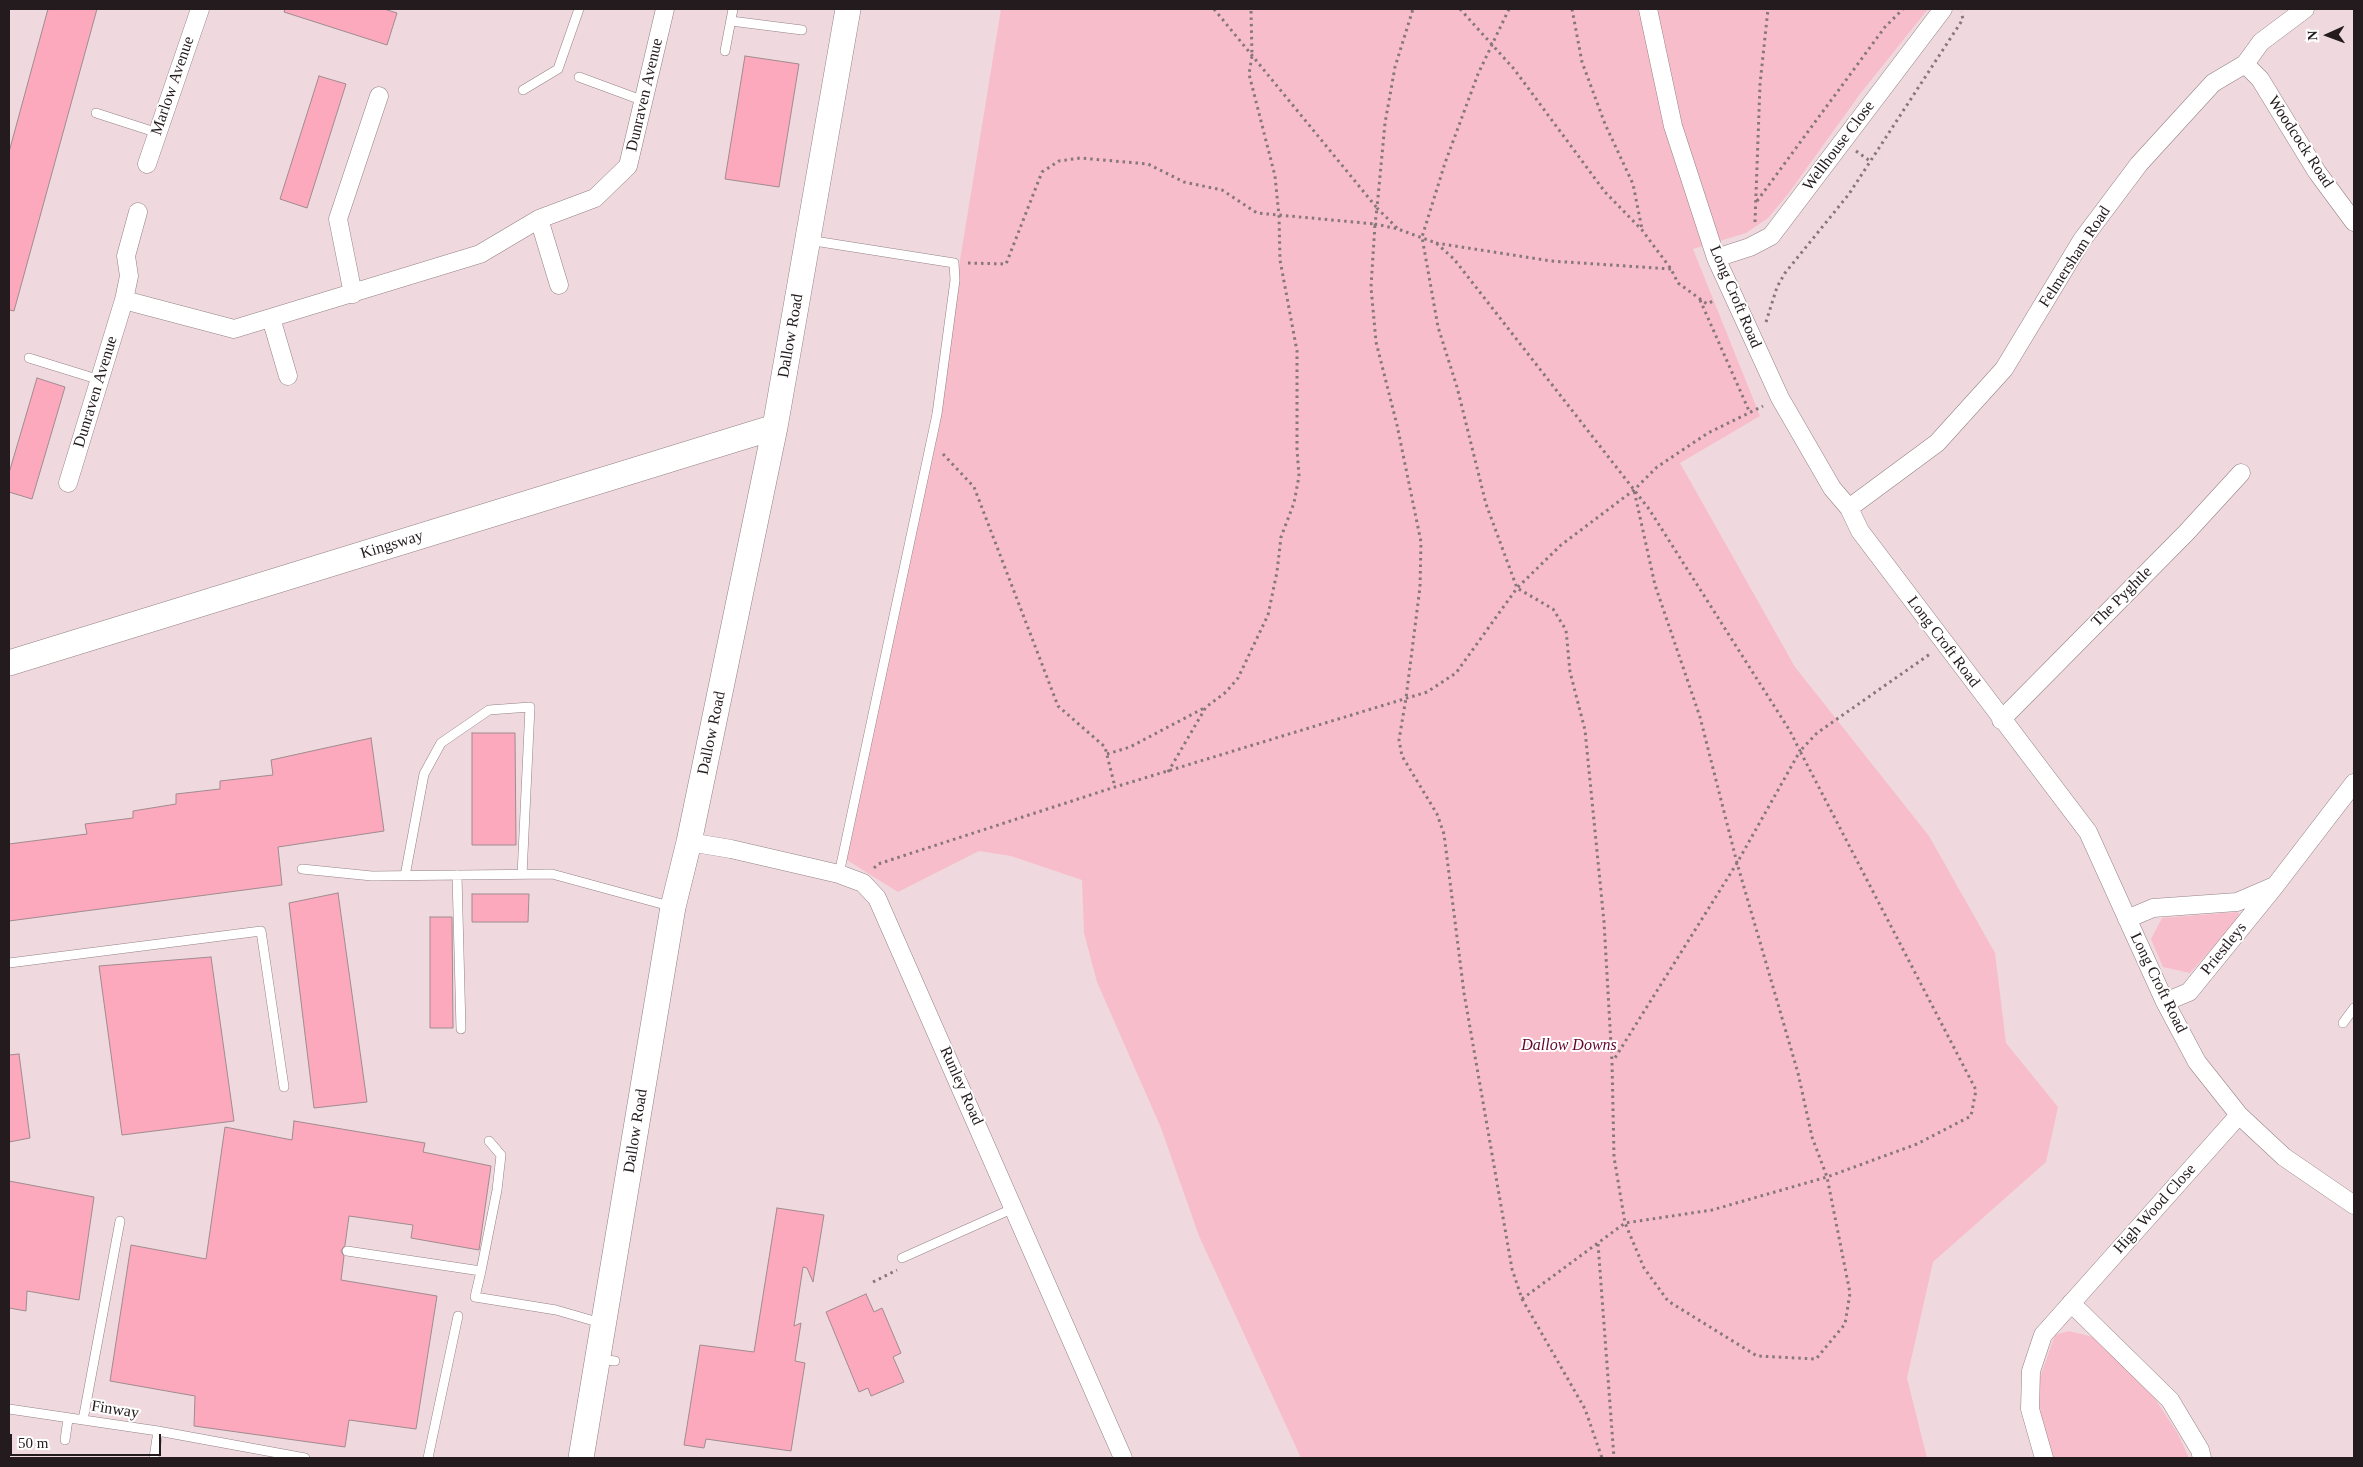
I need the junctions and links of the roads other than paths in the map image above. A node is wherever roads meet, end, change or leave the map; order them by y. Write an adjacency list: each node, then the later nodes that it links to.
1 (200, 9): 18 (street, Marlow Avenue)
2 (579, 9): 14 (lane)
3 (665, 9): 16 (street, Dunraven Avenue)
4 (733, 9): 9 (lane)
5 (848, 9): 23 (street, Dallow Road)
6 (1648, 9): 24 (street, Long Croft Road)
7 (1943, 9): 24 (street, Wellhouse Close)
8 (2305, 9): 12 (street, Felmersham Road)
9 (731, 21): 10 (lane); 11 (lane)
10 (802, 30)
11 (725, 51)
12 (2245, 64): 22 (street, Woodcock Road); 35 (street, Felmersham Road)
13 (579, 77): 16 (lane)
14 (523, 90)
15 (379, 96): 26 (street)
16 (644, 101): 21 (street, Dunraven Avenue)
17 (96, 112): 18 (lane)
18 (158, 133): 19 (street, Marlow Avenue)
19 (147, 164)
20 (138, 212): 27 (street, Dunraven Avenue)
21 (539, 219): 25 (street); 26 (street, Dunraven Avenue)
22 (2354, 222)
23 (808, 240): 32 (street, Dallow Road); 42 (lane)
24 (1716, 258): 35 (street, Long Croft Road)
25 (559, 285)
26 (353, 294): 28 (street, Dunraven Avenue)
27 (124, 300): 28 (street, Dunraven Avenue); 31 (street, Dunraven Avenue)
28 (271, 318): 30 (street)
29 (29, 358): 31 (lane)
30 (288, 376)
31 (100, 380): 34 (street, Dunraven Avenue)
32 (775, 427): 36 (street, Kingsway); 39 (street, Dallow Road)
33 (2241, 473): 37 (street, The Pyghtle)
34 (68, 483)
35 (1849, 508): 37 (street, Long Croft Road)
36 (9, 663)
37 (2001, 720): 47 (street, Long Croft Road)
38 (2354, 782): 45 (street, Priestleys)
39 (689, 842): 42 (street); 46 (street, Dallow Road)
40 (302, 869): 44 (lane)
41 (522, 874): 43 (lane); 44 (lane); 46 (lane)
42 (839, 874): 57 (street, Runley Road)
43 (457, 875): 44 (lane); 52 (lane)
44 (405, 876)
45 (2275, 886): 47 (street, Priestleys); 49 (street, Priestleys)
46 (673, 907): 64 (street, Dallow Road)
47 (2127, 919): 49 (street, Long Croft Road)
48 (9, 963): 53 (lane)
49 (2165, 1002): 54 (street, Long Croft Road)
50 (2354, 1008): 51 (lane)
51 (2343, 1023)
52 (461, 1029)
53 (284, 1087)
54 (2239, 1115): 56 (street, Long Croft Road); 62 (street, High Wood Close)
55 (490, 1141): 61 (lane)
56 (2354, 1204)
57 (1014, 1208): 60 (lane); 74 (street, Runley Road)
58 (120, 1221): 67 (lane)
59 (347, 1250): 61 (lane)
60 (902, 1258)
61 (481, 1272): 64 (lane)
62 (2071, 1303): 75 (street, High Wood Close); 76 (street)
63 (458, 1316): 72 (lane)
64 (604, 1324): 73 (street, Dallow Road)
65 (9, 1409): 66 (lane, Finway)
66 (68, 1419): 67 (lane, Finway); 69 (lane)
67 (83, 1420): 68 (lane, Finway)
68 (158, 1431): 70 (lane); 71 (lane, Finway)
69 (65, 1440)
70 (154, 1458)
71 (305, 1458)
72 (428, 1458)
73 (581, 1458)
74 (1124, 1458)
75 (2044, 1458)
76 (2202, 1458)

